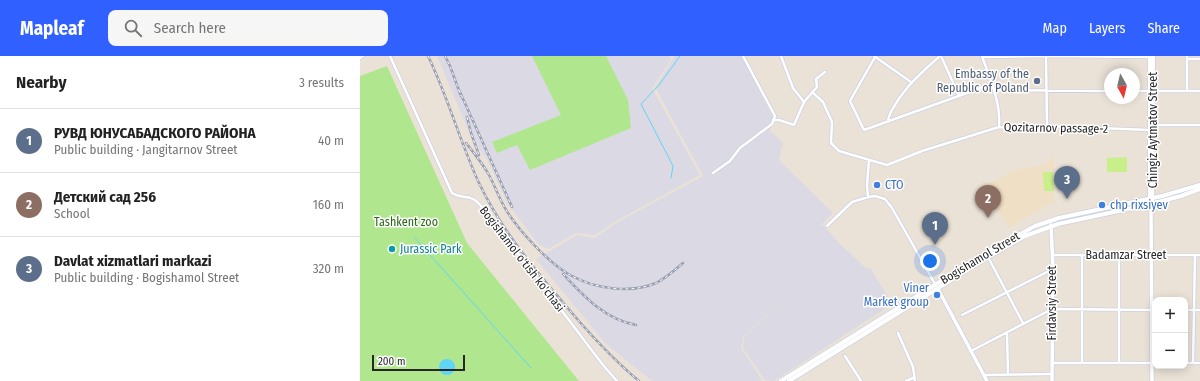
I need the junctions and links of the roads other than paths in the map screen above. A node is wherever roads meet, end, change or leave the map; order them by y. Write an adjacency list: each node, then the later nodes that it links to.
1 (364, 56): 11 (street)
2 (390, 56): 81 (street, Bogishamol o'tish ko'chasi)
3 (743, 56): 26 (street)
4 (781, 56): 25 (street)
5 (875, 56): 14 (street); 27 (street)
6 (940, 56): 14 (street); 24 (street)
7 (1046, 56): 8 (street); 9 (street); 16 (street)
8 (983, 57): 15 (street)
9 (1151, 57): 19 (main road, Chingiz Aytmatov Street)
10 (1187, 57): 12 (street); 20 (street)
11 (360, 58)
12 (1200, 59)
13 (825, 72): 22 (street)
14 (911, 82): 27 (street)
15 (992, 84): 23 (street); 24 (street)
16 (1046, 90): 17 (street); 23 (street); 29 (street)
17 (1104, 91)
18 (1140, 91): 19 (street)
19 (1151, 91): 20 (street); 31 (main road, Chingiz Aytmatov Street)
20 (1187, 91): 21 (street)
21 (1200, 91)
22 (812, 92): 25 (street); 32 (street, Qozitarnov passage-2)
23 (994, 92): 30 (street)
24 (959, 96): 27 (street)
25 (804, 102): 26 (street)
26 (773, 120): 33 (street)
27 (888, 122)
28 (1200, 125): 31 (street, Qozitarnov passage-2)
29 (1047, 126): 30 (street, Qozitarnov passage-2); 31 (street, Qozitarnov passage-2)
30 (999, 127): 32 (street, Qozitarnov passage-2)
31 (1151, 128): 37 (main road, Chingiz Aytmatov Street)
32 (869, 160): 36 (street)
33 (713, 173)
34 (1200, 185): 37 (main road, Bogishamol Street)
35 (1200, 189): 38 (main road, Bogishamol Street)
36 (868, 197): 40 (street); 49 (street)
37 (1151, 199): 38 (main road, Chingiz Aytmatov Street); 49 (main road, Bogishamol Street)
38 (1151, 204): 39 (main road, Bogishamol Street); 44 (street, Chingiz Aytmatov Street)
39 (1051, 225): 41 (street, Firdavsiy Street); 47 (main road, Bogishamol Street)
40 (827, 226)
41 (1052, 255): 42 (street, Badamzar Street); 48 (street, Firdavsiy Street)
42 (1082, 255): 43 (street, Badamzar Street); 54 (street)
43 (1119, 255): 44 (street, Badamzar Street); 55 (street)
44 (1151, 255): 45 (street, Badamzar Street); 52 (street, Chingiz Aytmatov Street)
45 (1195, 255): 46 (street, Badamzar Street); 58 (street)
46 (1200, 255)
47 (988, 257): 50 (main road, Bogishamol Street); 51 (street)
48 (1053, 269): 51 (street); 53 (street, Firdavsiy Street)
49 (935, 284): 50 (main road); 60 (main road, Bogishamol Street)
50 (938, 289): 62 (main road, Bogishamol Street); 67 (street)
51 (1007, 292): 61 (street); 63 (street)
52 (1153, 297)
53 (1052, 309): 54 (street); 63 (street); 69 (street, Firdavsiy Street)
54 (1082, 309): 55 (street); 70 (street)
55 (1119, 310): 56 (street); 71 (street)
56 (1152, 310)
57 (1188, 310): 58 (street)
58 (1194, 310): 59 (street); 74 (street)
59 (1200, 310)
60 (889, 314): 62 (main road); 66 (main road, Bogishamol Street)
61 (962, 315)
62 (892, 318): 66 (main road, Bogishamol Street)
63 (1023, 324): 64 (street)
64 (1007, 332): 67 (street); 77 (street)
65 (898, 333): 80 (street)
66 (856, 337): 82 (main road, Bogishamol Street); 83 (main road, Bogishamol Street)
67 (971, 351): 79 (street)
68 (846, 356): 84 (street)
69 (1052, 363): 70 (street); 78 (street, Firdavsiy Street)
70 (1082, 363): 71 (street)
71 (1120, 363): 72 (street)
72 (1152, 363)
73 (1188, 363): 74 (street)
74 (1194, 363): 75 (street)
75 (1200, 363)
76 (1153, 369): 88 (street, Chingiz Aytmatov Street)
77 (1008, 374): 78 (street); 79 (street)
78 (1052, 374): 87 (street, Firdavsiy Street)
79 (984, 375): 86 (street)
80 (914, 380): 85 (street)
81 (617, 381)
82 (781, 381)
83 (789, 381)
84 (861, 381)
85 (906, 381)
86 (987, 381)
87 (1052, 381)
88 (1152, 381)

